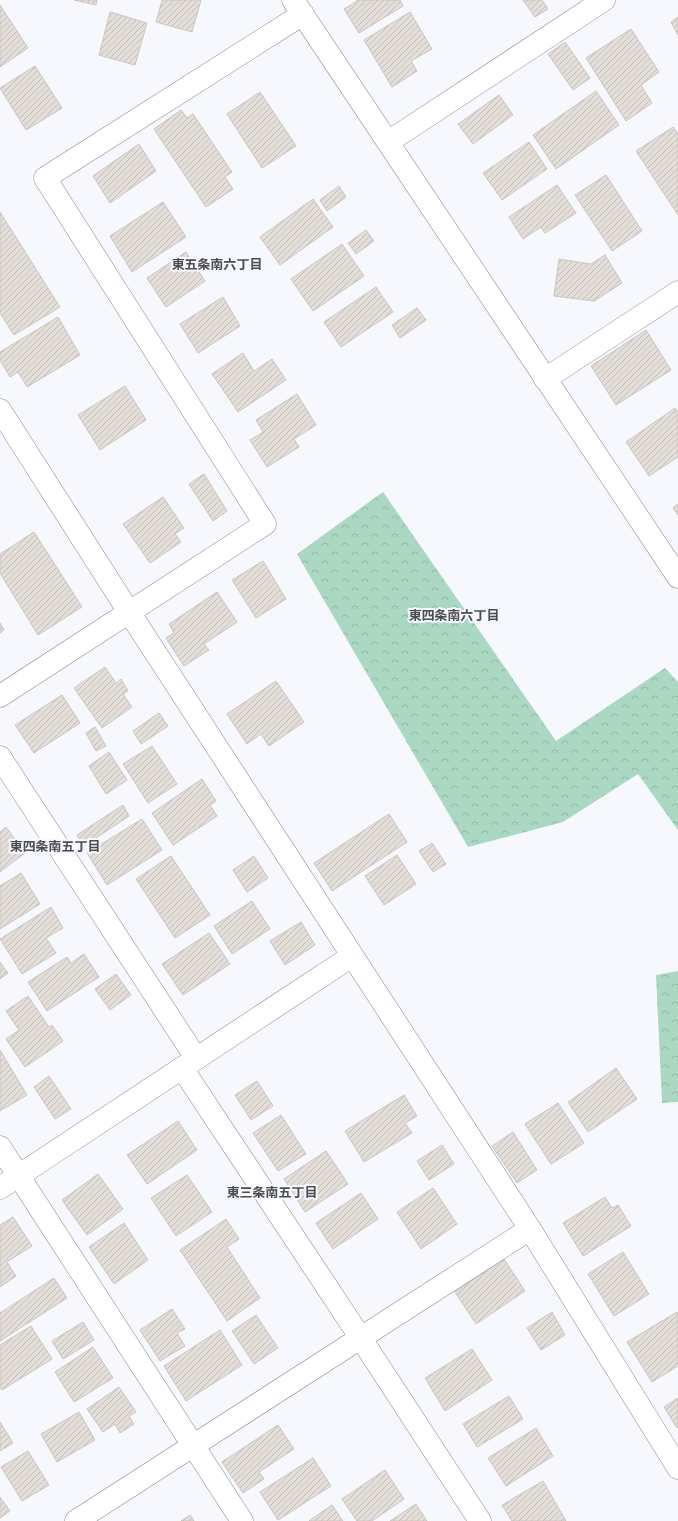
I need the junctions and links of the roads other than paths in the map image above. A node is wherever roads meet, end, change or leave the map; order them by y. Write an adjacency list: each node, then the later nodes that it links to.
1 (604, 0): 3 (street)
2 (298, 7): 3 (street); 8 (street)
3 (388, 142): 5 (street)
4 (678, 292): 5 (street)
5 (545, 379): 7 (street)
6 (0, 410): 8 (street)
7 (678, 577)
8 (129, 612): 9 (street); 11 (street)
9 (0, 696)
10 (0, 757): 12 (street)
11 (352, 956): 12 (street); 16 (street)
12 (189, 1063): 14 (street); 17 (street)
13 (0, 1147): 14 (street)
14 (19, 1175): 15 (street); 18 (street)
15 (0, 1188)
16 (530, 1229): 17 (street); 19 (street)
17 (360, 1337): 18 (street); 22 (street)
18 (194, 1445): 20 (street); 21 (street)
19 (678, 1468)
20 (76, 1521)
21 (242, 1521)
22 (480, 1521)

